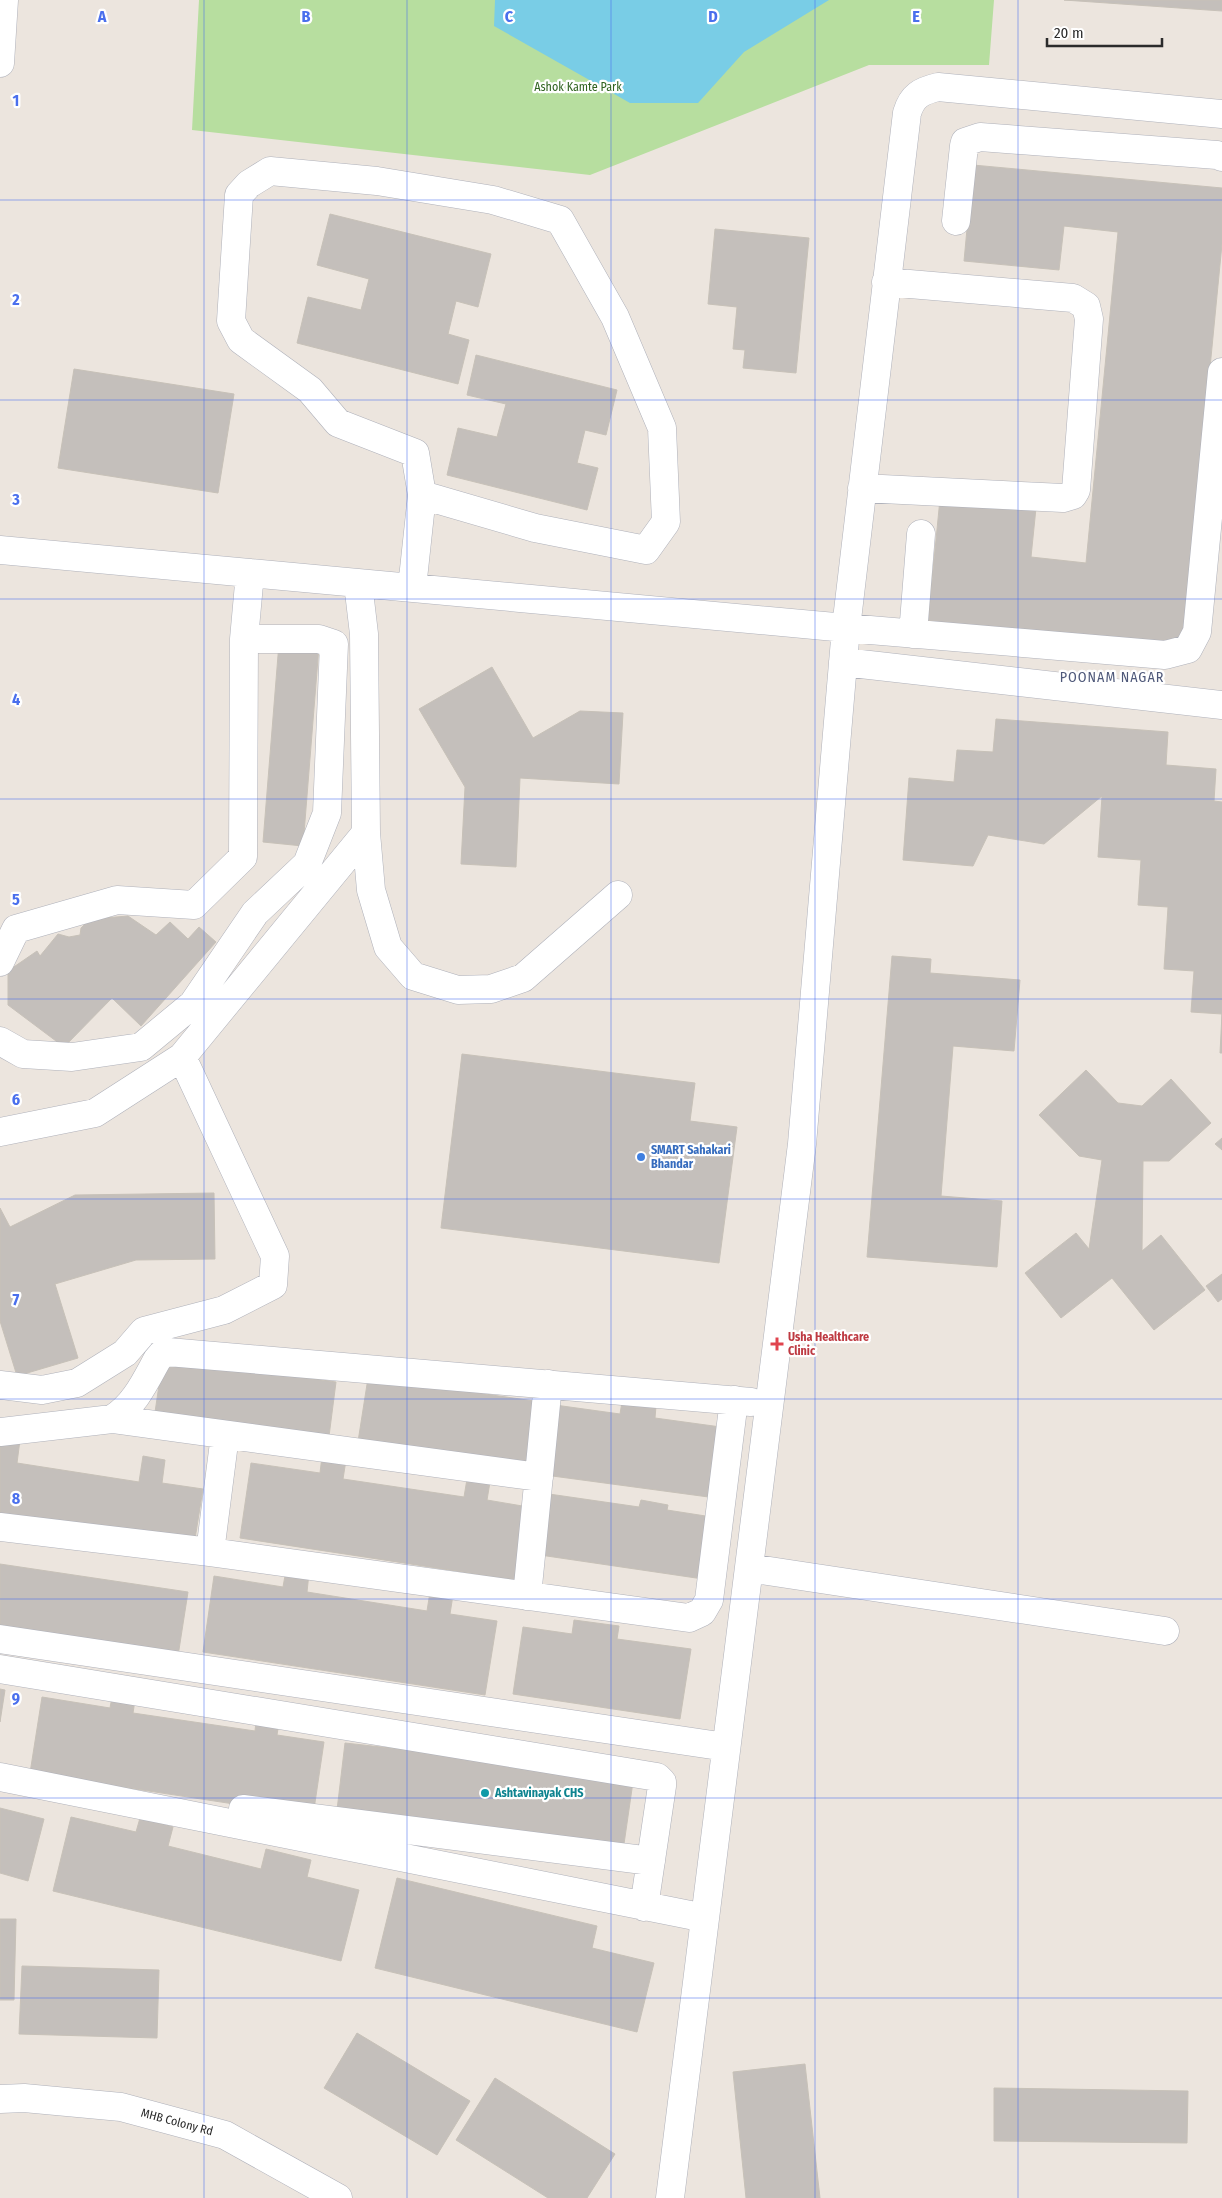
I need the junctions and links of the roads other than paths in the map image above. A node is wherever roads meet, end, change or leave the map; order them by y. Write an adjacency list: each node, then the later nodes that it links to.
1 (4, 0): 2 (street)
2 (0, 63)
3 (1222, 114): 6 (street)
4 (1222, 157): 5 (street)
5 (956, 221)
6 (886, 282): 8 (street); 8 (street)
7 (1222, 372): 16 (street)
8 (862, 488): 15 (street)
9 (422, 494): 9 (street); 14 (street)
10 (921, 534): 16 (street)
11 (0, 550): 12 (street)
12 (250, 573): 13 (street); 17 (street)
13 (358, 583): 14 (street); 20 (street)
14 (412, 588): 15 (street)
15 (846, 628): 16 (street); 18 (street)
16 (913, 634)
17 (244, 639): 22 (street); 23 (street)
18 (843, 662): 19 (street); 29 (street)
19 (1222, 705)
20 (366, 833): 21 (street); 24 (street)
21 (618, 895)
22 (0, 962)
23 (0, 1041)
24 (182, 1057): 25 (street); 27 (street)
25 (0, 1132)
26 (548, 1384): 28 (street); 30 (street); 33 (street)
27 (0, 1385)
28 (734, 1400): 29 (street); 37 (street)
29 (770, 1404): 36 (street)
30 (112, 1420): 31 (street); 32 (street)
31 (0, 1432)
32 (224, 1435): 33 (street); 35 (street)
33 (539, 1477): 37 (street)
34 (0, 1527): 35 (street)
35 (210, 1552): 37 (street)
36 (749, 1568): 38 (street); 41 (street)
37 (527, 1596)
38 (1165, 1631)
39 (0, 1639): 41 (street)
40 (0, 1669): 43 (street)
41 (726, 1747): 45 (street)
42 (8, 1779): 43 (street); 44 (street)
43 (651, 1861): 44 (street)
44 (644, 1907): 45 (street)
45 (705, 1918): 48 (street)
46 (0, 2099): 47 (street, MHB Colony Rd)
47 (338, 2198)
48 (670, 2198)

